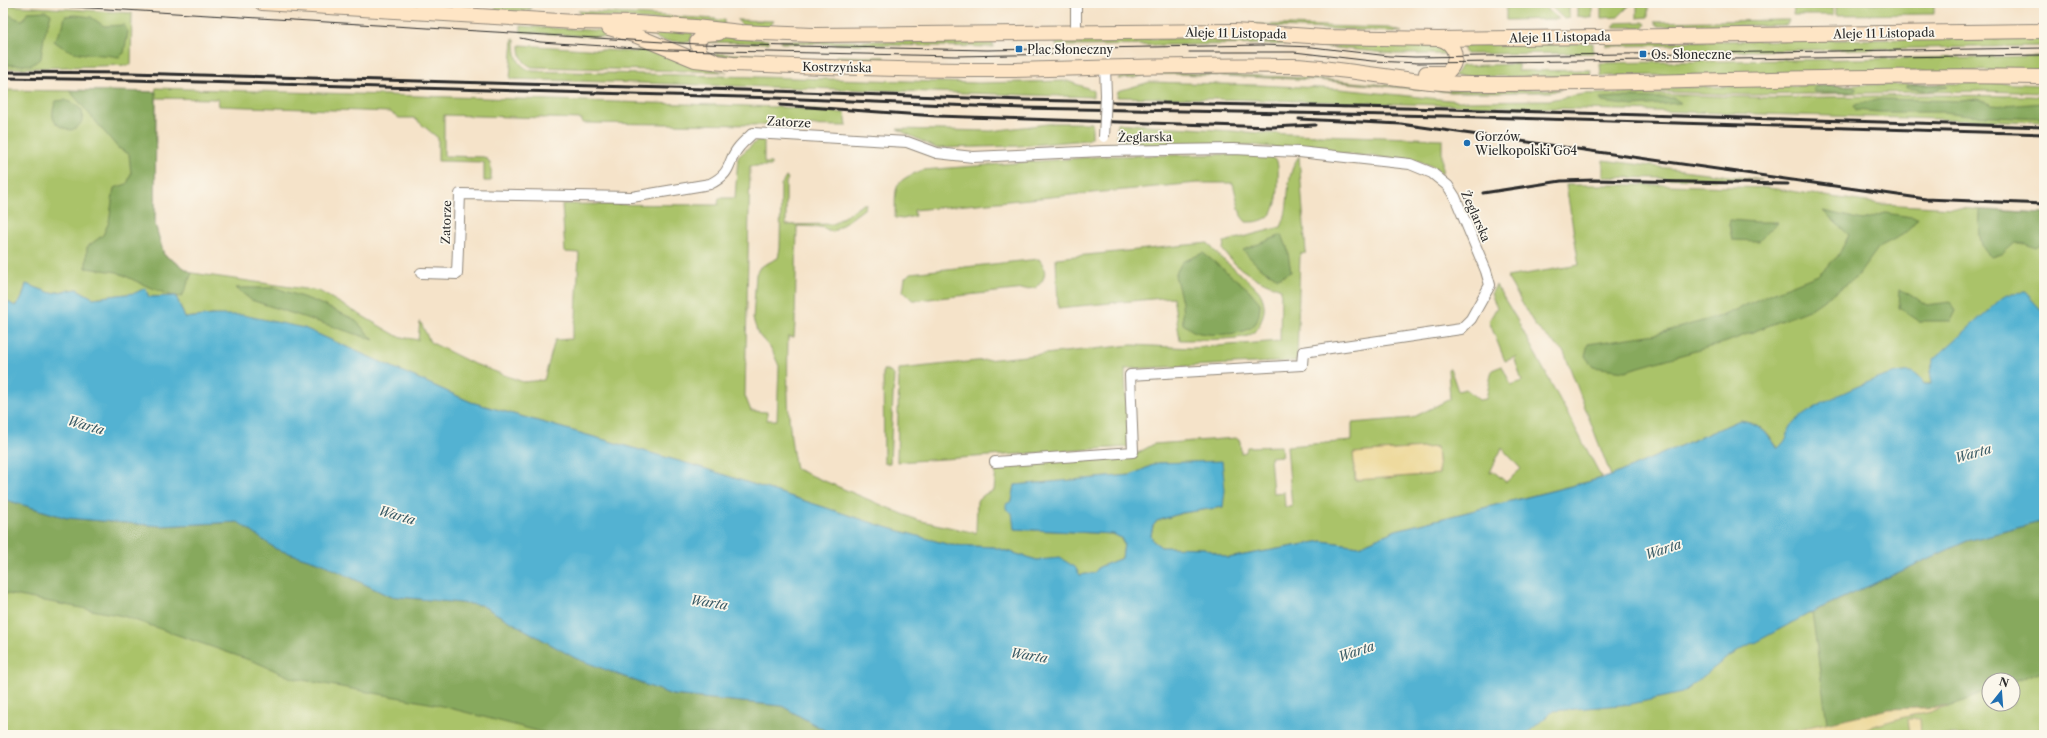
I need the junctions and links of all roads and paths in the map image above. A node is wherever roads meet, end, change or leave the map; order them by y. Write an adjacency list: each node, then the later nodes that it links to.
1 (262, 3): 3 (main road, Kostrzyńska)
2 (1076, 3): 7 (street)
3 (352, 6): 4 (main road, Kostrzyńska)
4 (575, 22): 6 (main road, Kostrzyńska); 9 (main road, Kostrzyńska)
5 (2044, 31): 8 (main road, Aleje 11 Listopada)
6 (741, 32): 7 (main road, Kostrzyńska); 9 (main road)
7 (1076, 33): 8 (main road, Aleje 11 Listopada)
8 (1438, 39): 11 (main road)
9 (733, 64): 10 (main road, Kostrzyńska)
10 (1105, 67): 11 (main road); 13 (street, bridge)
11 (1330, 69): 12 (main road)
12 (2044, 78)
13 (1103, 151): 14 (street, Zatorze); 15 (street, Żeglarska)
14 (421, 273)
15 (995, 462)

